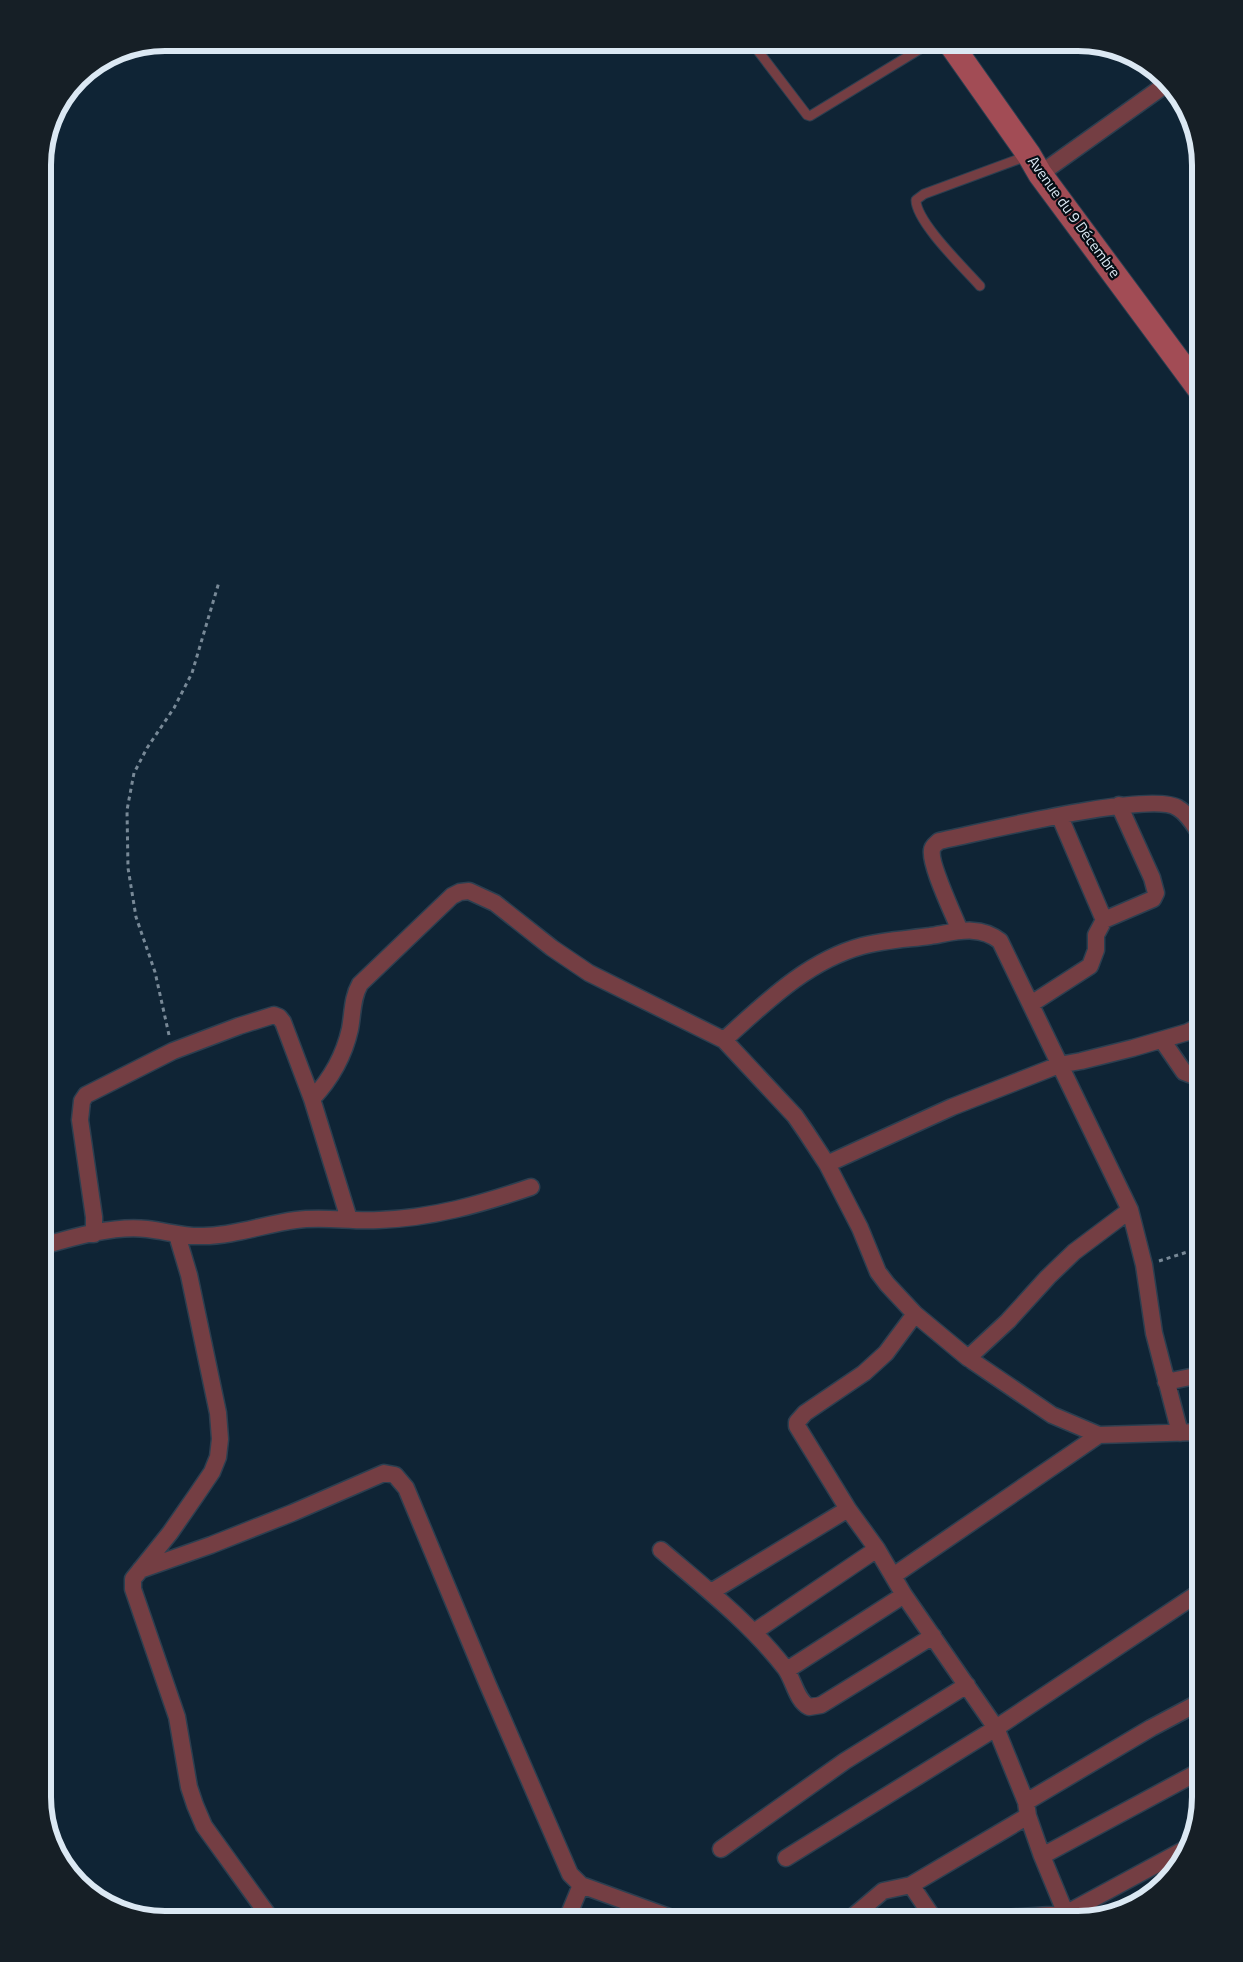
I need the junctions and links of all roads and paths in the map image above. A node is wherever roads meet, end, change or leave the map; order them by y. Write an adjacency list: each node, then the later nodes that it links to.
1 (758, 51): 2 (lane)
2 (917, 51)
3 (956, 51): 5 (street, Avenue du 9 Décembre)
4 (1161, 88): 5 (street)
5 (1035, 164): 6 (lane); 7 (street, Avenue du 9 Décembre)
6 (980, 286)
7 (1192, 379)
8 (219, 582): 18 (path)
9 (1119, 805): 10 (street); 11 (street); 12 (street)
10 (1060, 817): 12 (street); 13 (street)
11 (1192, 821)
12 (1104, 920): 14 (street)
13 (960, 931): 14 (street); 16 (street)
14 (1031, 1004): 19 (street)
15 (1192, 1029): 17 (street)
16 (724, 1040): 21 (street); 22 (street)
17 (1162, 1040): 19 (street); 20 (street)
18 (173, 1051): 21 (street); 26 (street)
19 (1059, 1065): 22 (street); 24 (street)
20 (1192, 1075)
21 (312, 1099): 25 (street)
22 (827, 1164): 31 (street)
23 (531, 1187): 25 (street)
24 (1130, 1210): 30 (street); 32 (street)
25 (349, 1219): 27 (street)
26 (94, 1234): 27 (street); 28 (street)
27 (177, 1235): 41 (street)
28 (51, 1244)
29 (1192, 1250): 30 (path)
30 (1144, 1265): 34 (street)
31 (915, 1314): 32 (street); 38 (street)
32 (968, 1358): 37 (street)
33 (1192, 1377): 34 (street)
34 (1166, 1382): 36 (street)
35 (1192, 1432): 36 (street)
36 (1180, 1433): 37 (street)
37 (1099, 1435): 42 (street)
38 (848, 1509): 39 (street); 43 (street)
39 (877, 1549): 42 (street); 46 (street)
40 (660, 1550): 43 (street)
41 (140, 1570): 59 (street); 60 (street)
42 (893, 1576): 44 (street)
43 (711, 1592): 46 (street)
44 (904, 1595): 47 (street); 48 (street)
45 (1192, 1597): 51 (street)
46 (754, 1632): 48 (street)
47 (933, 1636): 48 (street); 49 (street)
48 (787, 1670)
49 (967, 1685): 51 (street); 54 (street)
50 (1192, 1706): 53 (street)
51 (996, 1728): 53 (street); 57 (street)
52 (1192, 1775): 56 (street)
53 (1027, 1809): 56 (street); 58 (street)
54 (721, 1848)
55 (1176, 1854): 66 (street)
56 (1042, 1856): 65 (street)
57 (786, 1858)
58 (911, 1884): 63 (street); 64 (street)
59 (580, 1885): 61 (street); 62 (street)
60 (266, 1911)
61 (569, 1911)
62 (652, 1911)
63 (860, 1911)
64 (928, 1911)
65 (1064, 1911)
66 (1077, 1911)

